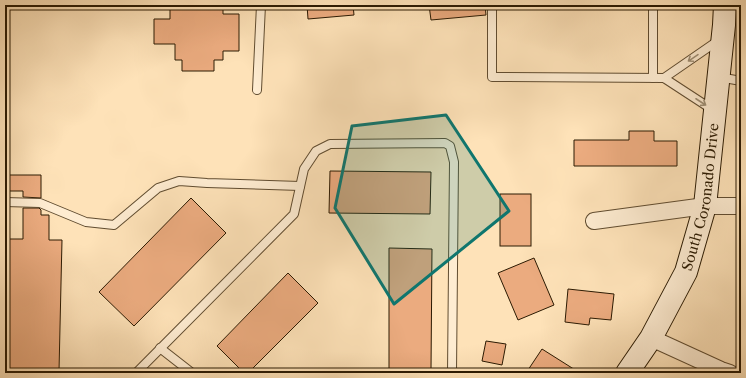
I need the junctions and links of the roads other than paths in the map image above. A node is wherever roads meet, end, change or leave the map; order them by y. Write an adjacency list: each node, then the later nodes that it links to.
1 (261, 5): 10 (lane)
2 (492, 5): 7 (lane)
3 (653, 5): 7 (lane)
4 (724, 5): 5 (street, South Coronado Drive)
5 (723, 38): 6 (street, South Coronado Drive); 8 (lane, one-way to 8)
6 (719, 76): 9 (lane); 11 (street, South Coronado Drive)
7 (653, 78): 8 (lane)
8 (664, 78): 11 (lane, one-way to 11)
9 (741, 81)
10 (258, 90)
11 (715, 112): 14 (street, South Coronado Drive)
12 (300, 186): 13 (lane); 18 (lane); 21 (lane)
13 (5, 202)
14 (705, 206): 15 (street); 16 (street); 17 (street, South Coronado Drive)
15 (741, 206)
16 (594, 221)
17 (650, 338): 22 (street, South Coronado Drive); 23 (street)
18 (160, 348): 19 (lane); 20 (lane)
19 (136, 373)
20 (192, 373)
21 (452, 373)
22 (627, 373)
23 (730, 373)

